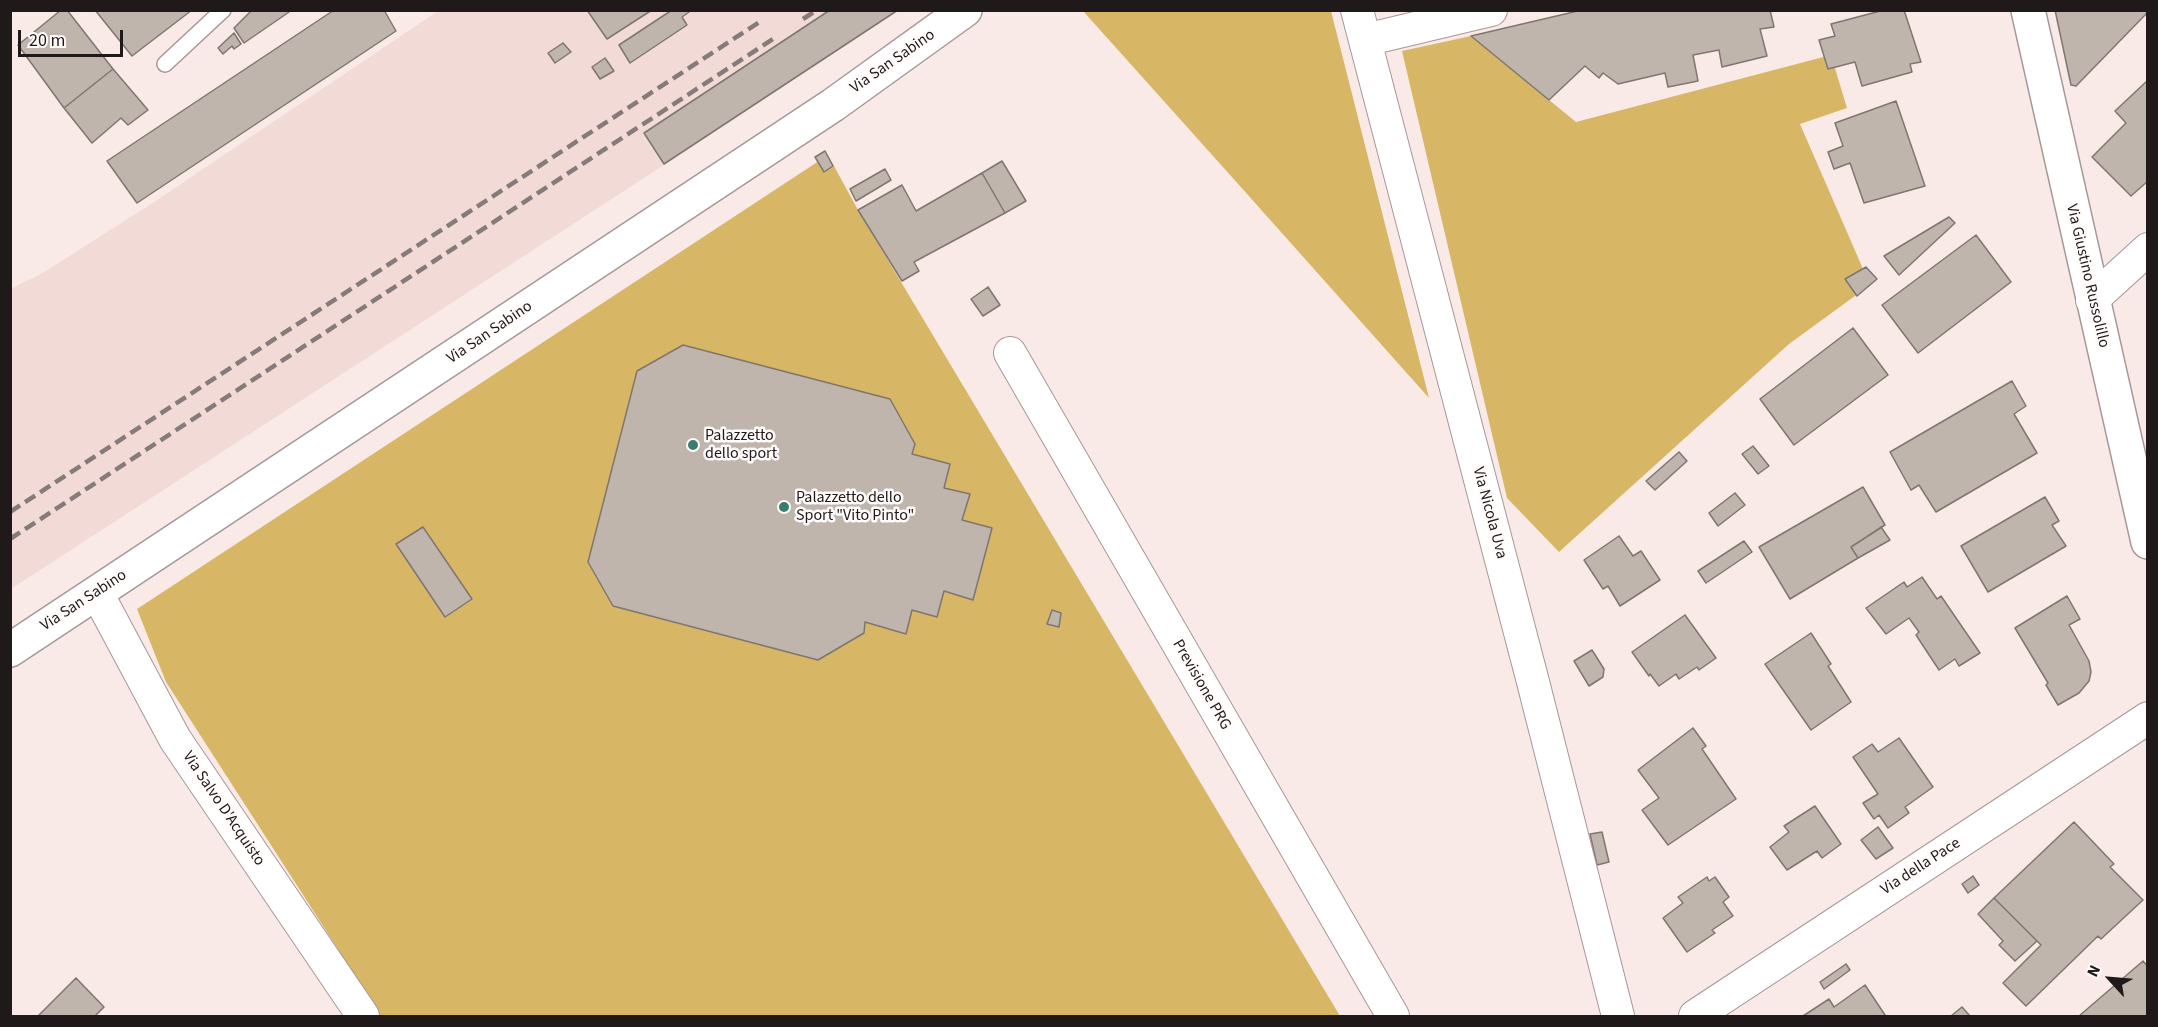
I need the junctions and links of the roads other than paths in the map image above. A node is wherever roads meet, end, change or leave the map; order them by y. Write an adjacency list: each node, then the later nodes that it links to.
1 (223, 10): 6 (lane)
2 (965, 10): 11 (street, Via San Sabino)
3 (1491, 10): 5 (street)
4 (2028, 10): 8 (street, Via Giustino Russolillo)
5 (1361, 25): 16 (street, Via Nicola Uva)
6 (165, 64)
7 (2148, 249): 8 (street)
8 (2092, 300): 10 (street, Via Giustino Russolillo)
9 (1010, 353): 15 (street, Previsione PRG)
10 (2148, 542)
11 (97, 593): 12 (street, Via San Sabino); 14 (street, Via Salvo D'Acquisto)
12 (10, 650)
13 (2148, 718): 17 (street, Via della Pace)
14 (363, 1017)
15 (1393, 1017)
16 (1618, 1017)
17 (1695, 1017)

